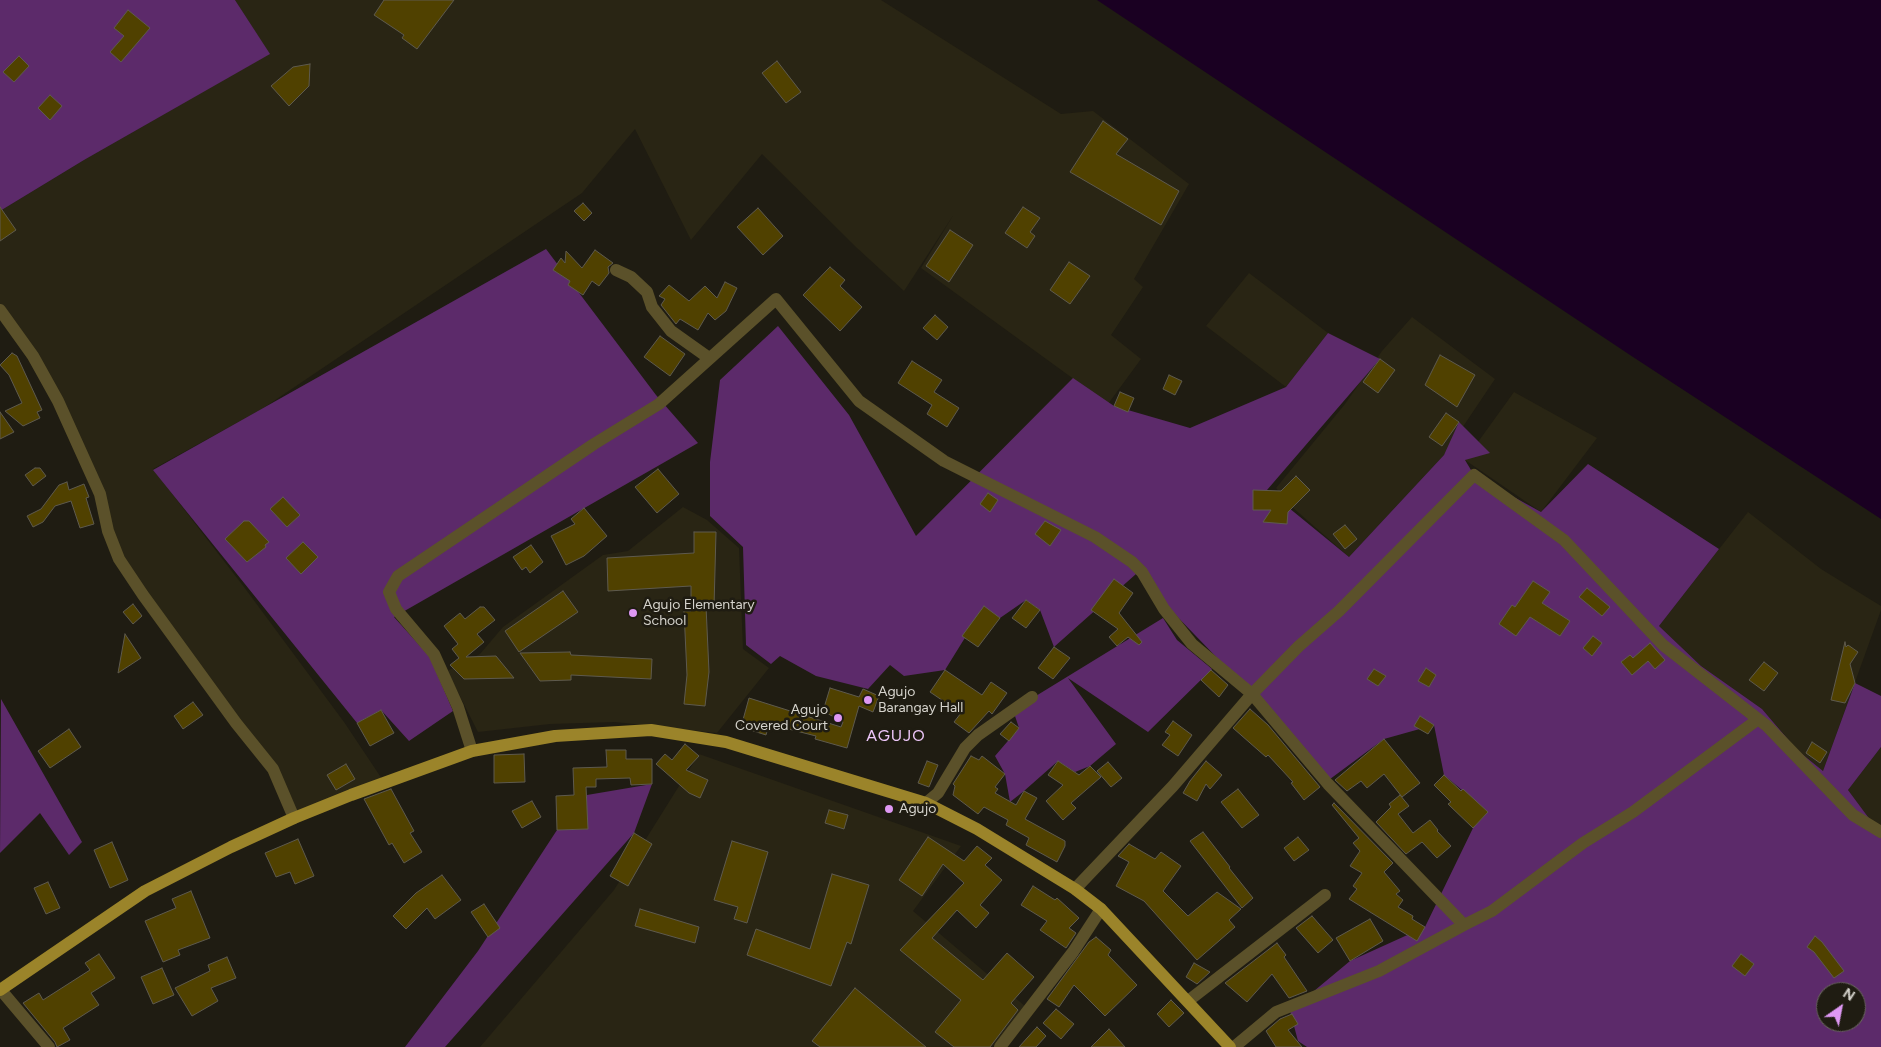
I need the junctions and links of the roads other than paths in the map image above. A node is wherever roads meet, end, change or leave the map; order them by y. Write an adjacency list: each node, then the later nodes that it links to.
1 (616, 270): 3 (street)
2 (0, 310): 9 (street)
3 (709, 358): 4 (street); 7 (street)
4 (1252, 694): 6 (street); 11 (street); 14 (street)
5 (1032, 697): 8 (street)
6 (1756, 720): 10 (street); 14 (street)
7 (472, 751): 8 (main road); 9 (main road)
8 (926, 803): 11 (main road)
9 (294, 818): 15 (main road)
10 (1881, 832)
11 (1074, 888): 13 (main road)
12 (1325, 895): 16 (street)
13 (1101, 909): 16 (main road); 18 (street)
14 (1464, 925): 20 (street)
15 (0, 990): 17 (street)
16 (1188, 1001): 19 (main road)
17 (49, 1047)
18 (1000, 1047)
19 (1230, 1047)
20 (1234, 1047)

